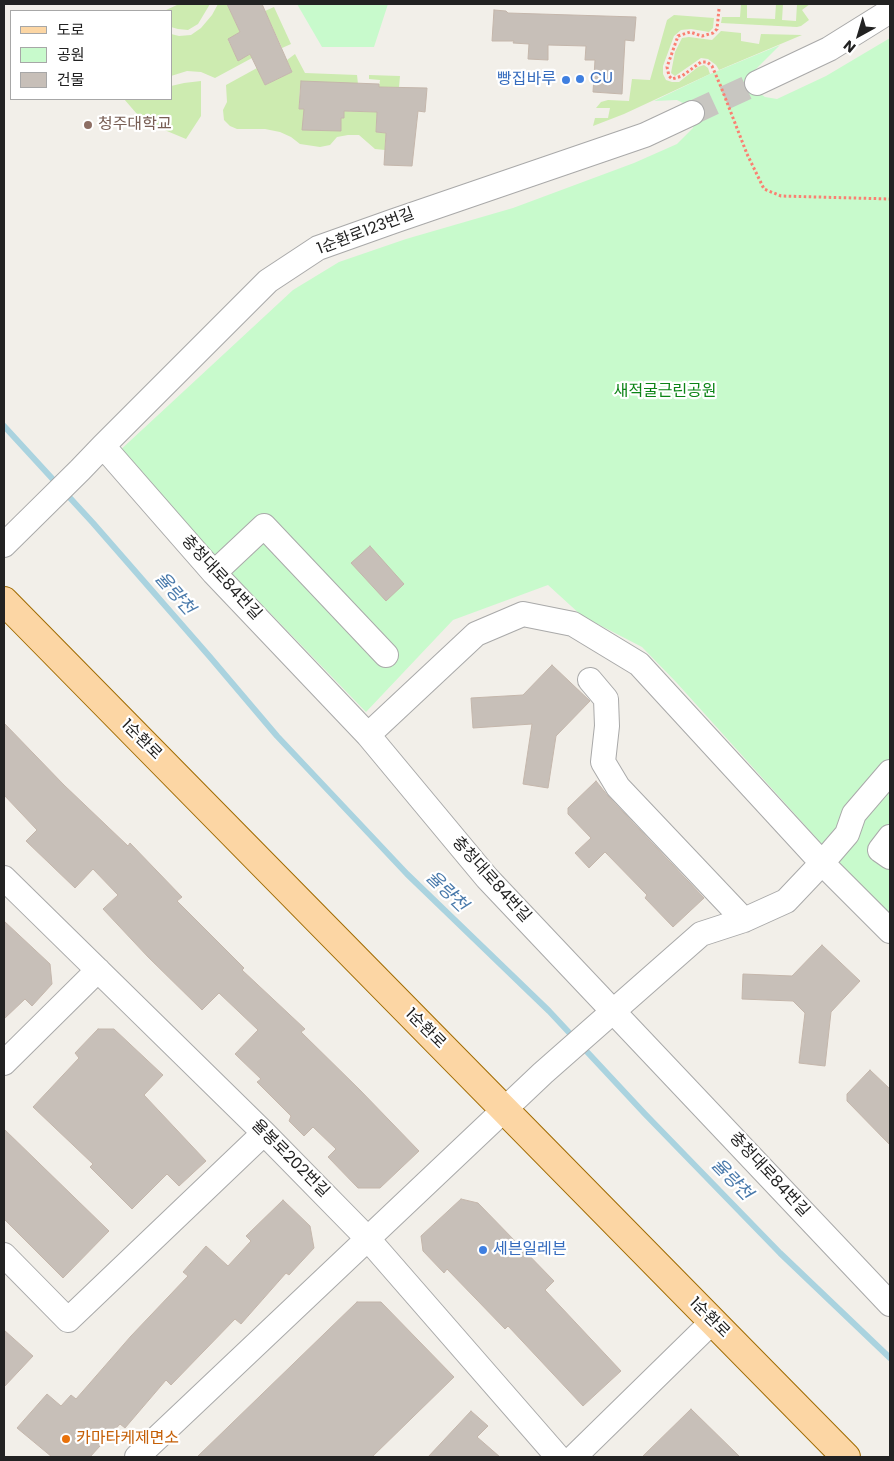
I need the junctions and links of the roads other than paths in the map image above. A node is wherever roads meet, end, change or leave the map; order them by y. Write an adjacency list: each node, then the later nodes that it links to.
1 (890, 11): 2 (street)
2 (757, 83)
3 (692, 114): 4 (street, 1순환로123번길)
4 (103, 446): 5 (street, 1순환로123번길); 6 (street, 충청대로84번길)
5 (6, 543)
6 (214, 573): 8 (street); 10 (street, 충청대로84번길)
7 (4, 600): 21 (main road, 1순환로)
8 (386, 655)
9 (590, 680): 16 (street)
10 (368, 735): 14 (street); 19 (street, 충청대로84번길)
11 (890, 772): 14 (street)
12 (890, 837): 13 (street)
13 (890, 857)
14 (822, 863): 16 (street); 17 (street)
15 (4, 878): 18 (street, 율봉로202번길)
16 (744, 920): 19 (street)
17 (890, 931)
18 (98, 970): 20 (street); 22 (street, 율봉로202번길)
19 (612, 1011): 21 (street); 25 (street, 충청대로84번길)
20 (4, 1063)
21 (505, 1110): 23 (street); 26 (main road, 1순환로)
22 (264, 1133): 23 (street, 율봉로202번길); 24 (street)
23 (368, 1239): 27 (street); 28 (street, 율봉로202번길)
24 (4, 1256)
25 (890, 1304)
26 (713, 1321): 29 (street); 30 (main road, 1순환로)
27 (137, 1457)
28 (558, 1457)
29 (574, 1457)
30 (846, 1457)

